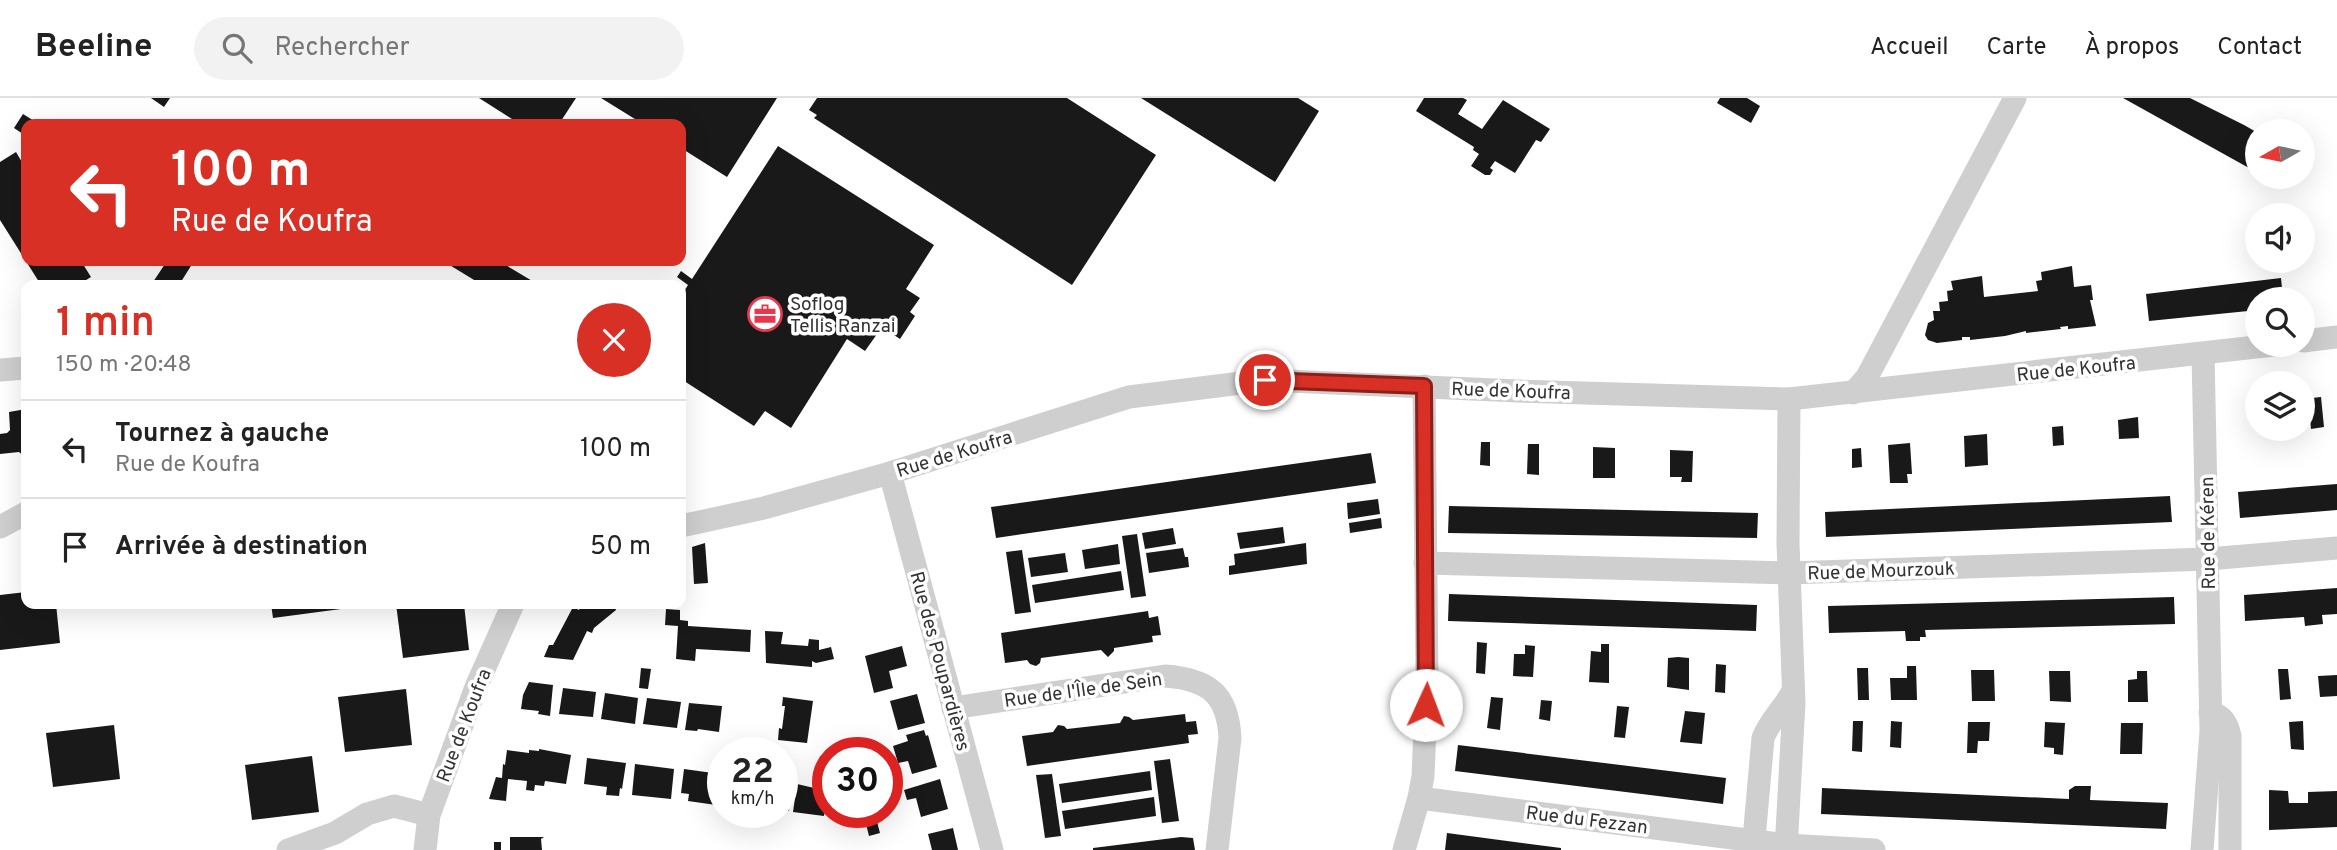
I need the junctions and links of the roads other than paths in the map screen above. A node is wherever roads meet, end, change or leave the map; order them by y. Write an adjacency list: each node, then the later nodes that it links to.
1 (2015, 98): 9 (street)
2 (2337, 337): 3 (street)
3 (2315, 340)
4 (2245, 349): 5 (street, Rue de Koufra)
5 (2203, 354): 9 (street, Rue de Koufra); 16 (street, Rue de Kéren)
6 (21, 368): 7 (street)
7 (0, 370)
8 (1424, 386): 10 (street, Rue de Koufra); 11 (street, Rue de Koufra); 17 (street)
9 (1853, 393): 10 (street, Rue de Koufra)
10 (1790, 398): 18 (street)
11 (890, 473): 13 (street, Rue de Koufra); 21 (street, Rue des Poupardières)
12 (21, 516): 14 (street)
13 (686, 525)
14 (0, 527)
15 (2337, 548): 16 (street, Rue de Mourzouk)
16 (2208, 559): 18 (street, Rue de Mourzouk); 22 (street, Rue de Kéren)
17 (1425, 564): 18 (street, Rue de Mourzouk); 23 (street)
18 (1789, 573): 20 (street)
19 (511, 609): 24 (street, Rue de Koufra)
20 (1794, 701): 25 (street); 26 (street)
21 (953, 708): 29 (street, Rue des Poupardières); 30 (street, Rue de l'Île de Sein)
22 (2210, 712): 33 (street, Rue de Kéren); 34 (street)
23 (1419, 798): 25 (street, Rue du Fezzan); 31 (street)
24 (429, 815): 27 (street); 28 (street, Rue de Koufra)
25 (1753, 845): 26 (street, Rue du Fezzan)
26 (1786, 848): 32 (street)
27 (288, 850)
28 (425, 850)
29 (992, 850)
30 (1216, 850)
31 (1404, 850)
32 (1874, 850)
33 (2202, 850)
34 (2230, 850)

